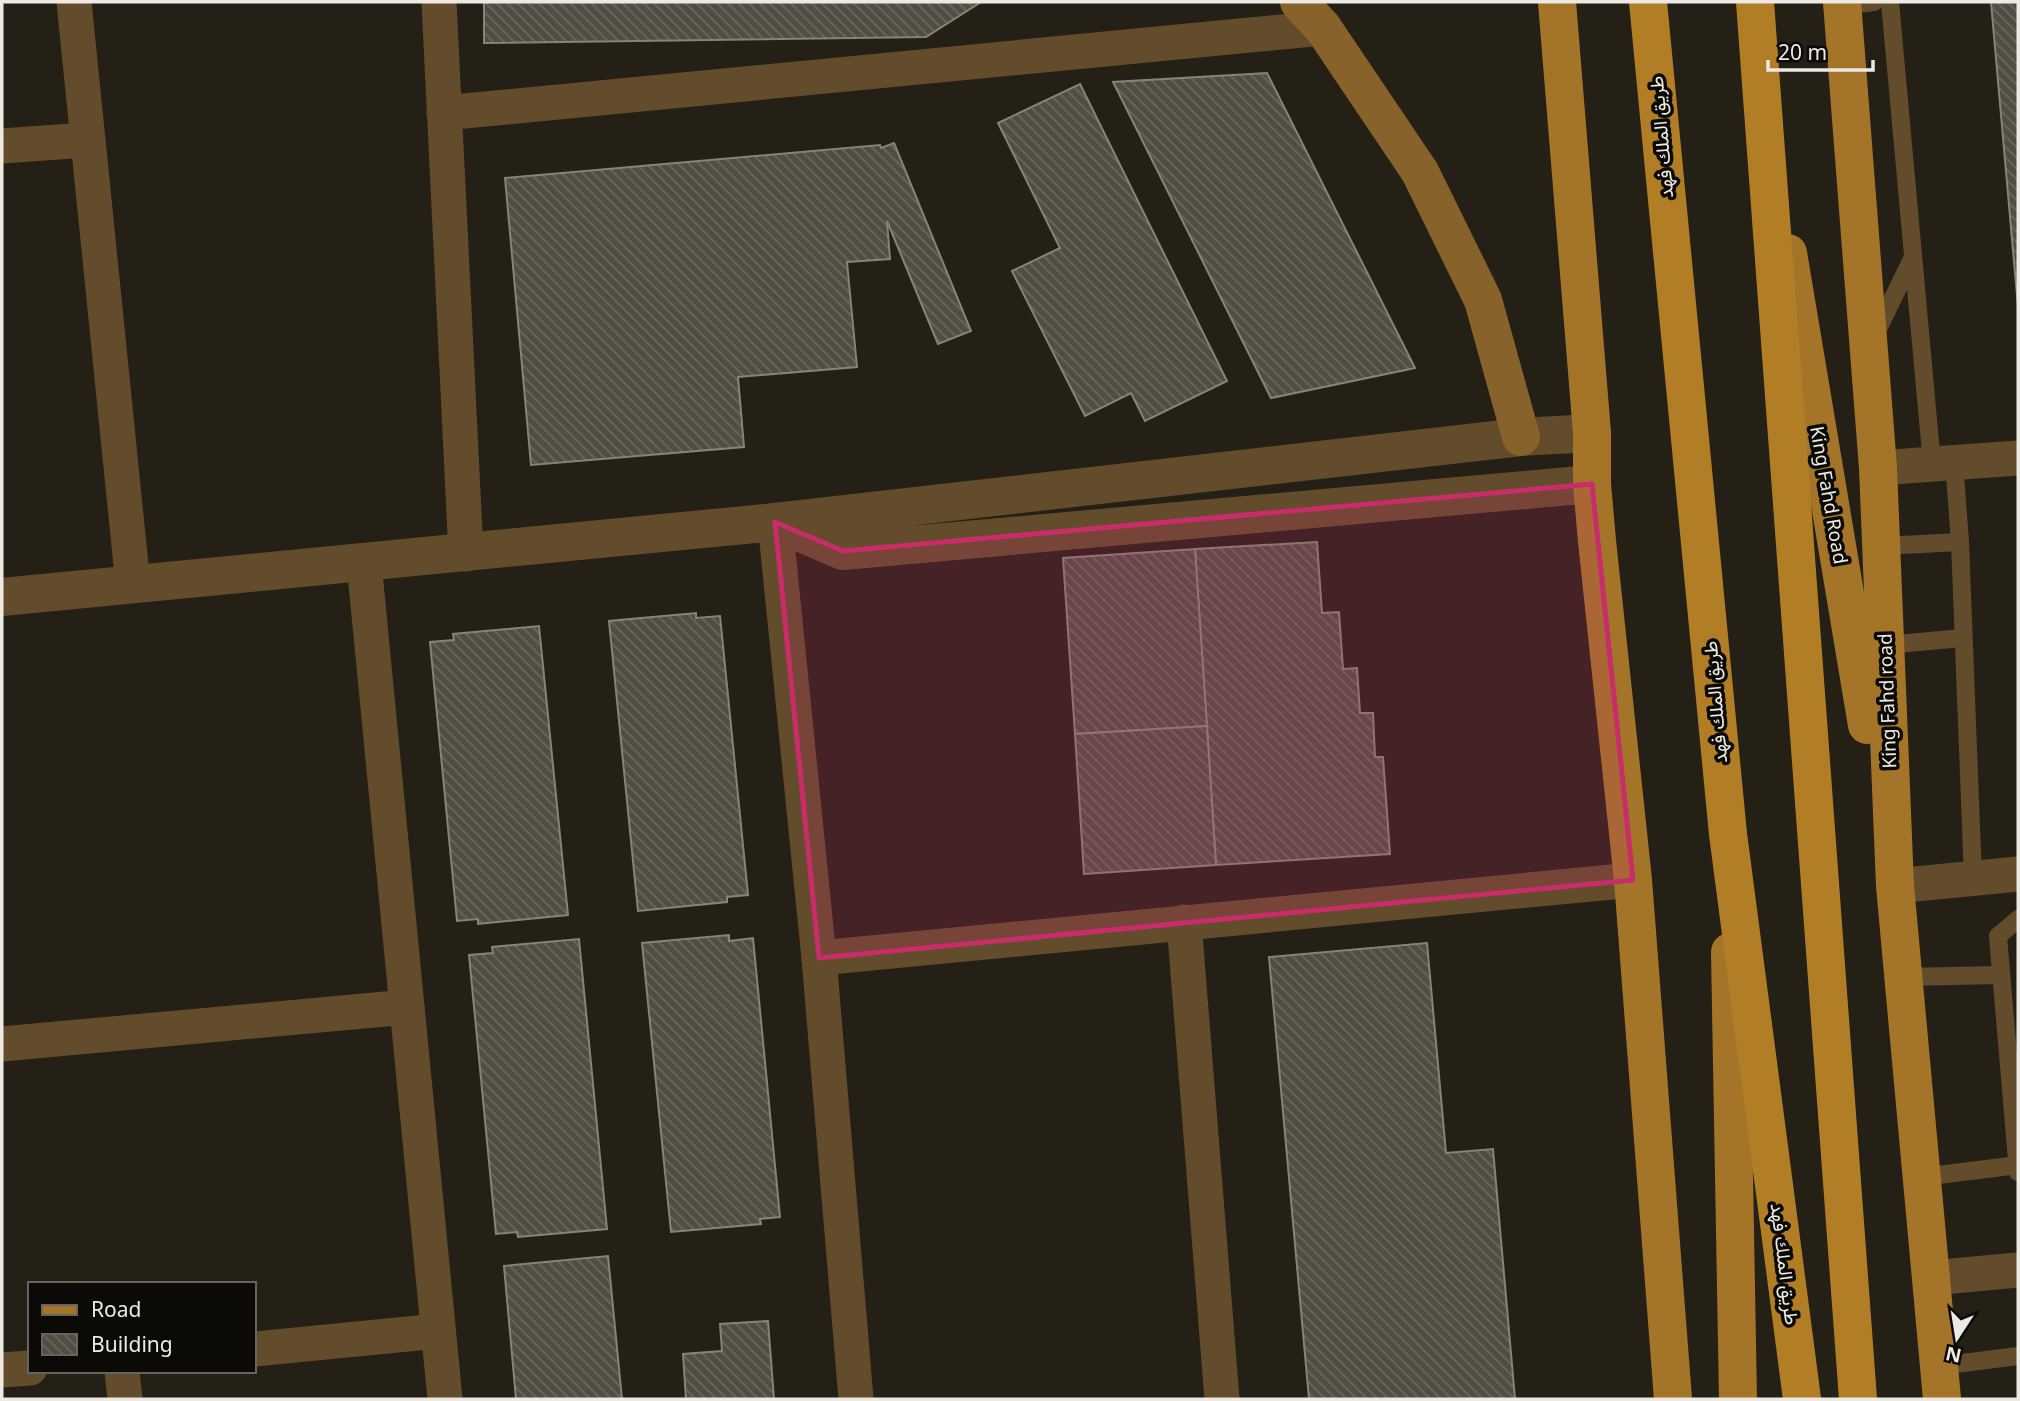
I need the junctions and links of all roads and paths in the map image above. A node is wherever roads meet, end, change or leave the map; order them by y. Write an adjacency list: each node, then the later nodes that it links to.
1 (74, 2): 11 (street)
2 (439, 2): 10 (street)
3 (1557, 2): 15 (main road)
4 (1648, 2): 31 (highway, طريق الملك فهد)
5 (1755, 2): 9 (highway)
6 (1890, 2): 13 (lane)
7 (1853, 3): 14 (main road, King Fahd road)
8 (1311, 15): 10 (street); 16 (main road)
9 (1763, 104): 35 (main road, King Fahd Road); 62 (highway)
10 (444, 113): 25 (street)
11 (86, 139): 12 (street); 27 (street)
12 (2, 146)
13 (1913, 257): 14 (lane); 18 (lane)
14 (1868, 348): 19 (main road, King Fahd road)
15 (1592, 433): 16 (street); 20 (main road)
16 (1521, 437): 21 (street); 22 (street)
17 (2018, 458): 18 (street)
18 (1943, 463): 19 (street); 23 (lane)
19 (1878, 468): 24 (main road, King Fahd road)
20 (1592, 484): 21 (street); 34 (main road)
21 (1530, 489): 22 (street)
22 (775, 522): 25 (street); 38 (street)
23 (1960, 542): 24 (lane); 29 (lane)
24 (1881, 546): 30 (main road, King Fahd road)
25 (466, 554): 26 (street)
26 (363, 563): 27 (street); 41 (street)
27 (133, 585): 28 (street)
28 (2, 597)
29 (1963, 638): 30 (lane); 33 (lane)
30 (1885, 645): 35 (main road, King Fahd road)
31 (1728, 834): 60 (main road); 61 (highway, طريق الملك فهد)
32 (2018, 874): 33 (street)
33 (1973, 878): 35 (street)
34 (1633, 880): 37 (street); 59 (main road)
35 (1895, 886): 40 (main road, King Fahd road)
36 (2018, 919): 39 (lane)
37 (1184, 922): 38 (street); 58 (street)
38 (820, 957): 57 (street)
39 (2001, 975): 40 (lane); 43 (lane)
40 (1903, 977): 45 (main road, King Fahd road)
41 (407, 1007): 42 (street); 48 (street)
42 (2, 1044)
43 (2018, 1166): 44 (lane); 45 (lane)
44 (2018, 1172)
45 (1922, 1177): 47 (main road, King Fahd road)
46 (2018, 1270): 47 (street)
47 (1931, 1278): 54 (main road, King Fahd road)
48 (438, 1331): 49 (street); 56 (street)
49 (256, 1349)
50 (2018, 1356): 54 (lane)
51 (28, 1368): 52 (street)
52 (2, 1370)
53 (122, 1373): 55 (street)
54 (1941, 1383)
55 (125, 1399)
56 (445, 1399)
57 (856, 1399)
58 (1222, 1399)
59 (1673, 1399)
60 (1738, 1399)
61 (1802, 1399)
62 (1858, 1399)

